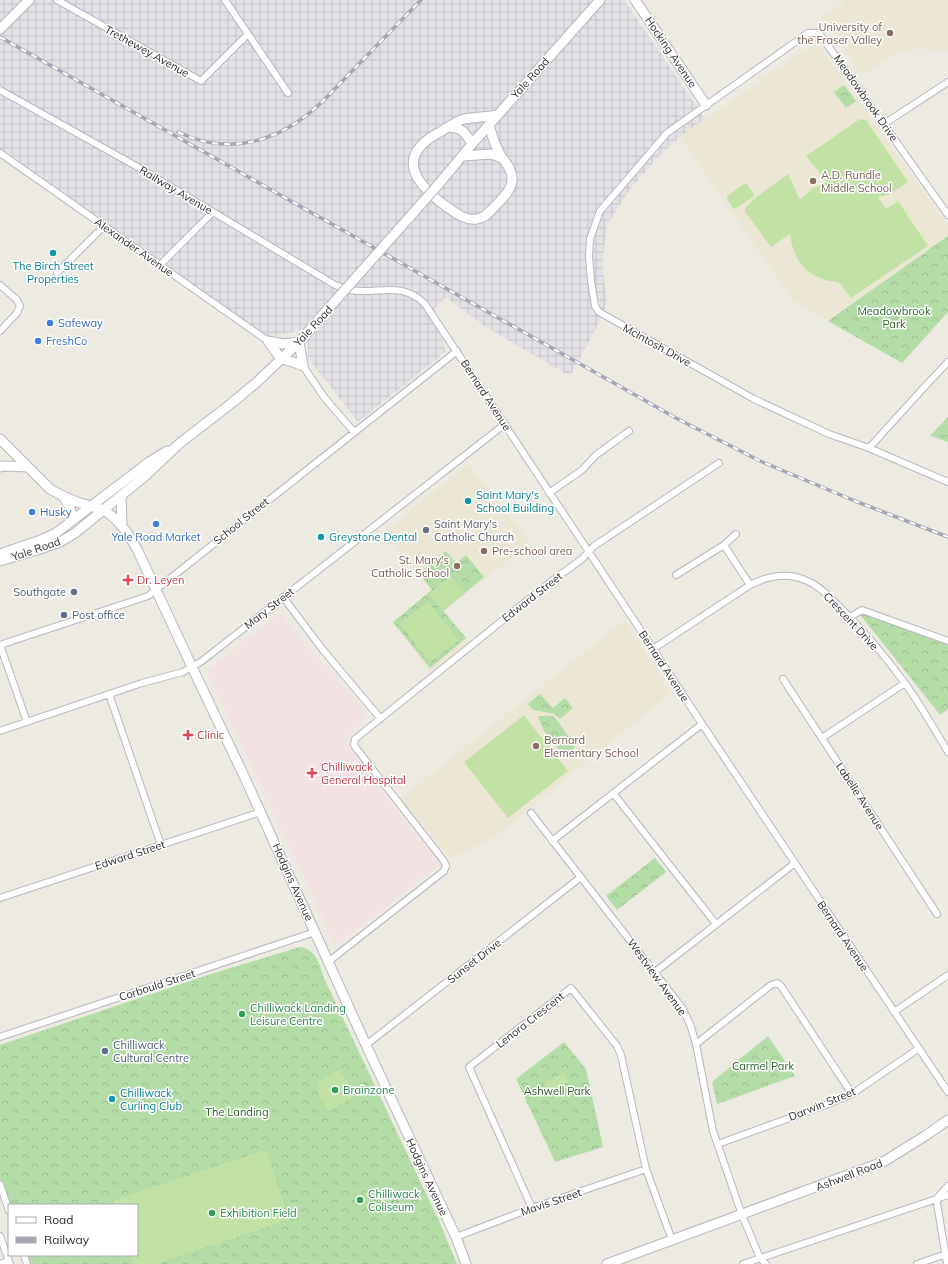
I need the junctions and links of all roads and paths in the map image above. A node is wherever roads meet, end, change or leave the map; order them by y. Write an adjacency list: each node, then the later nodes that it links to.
1 (29, 0): 6 (main road)
2 (57, 0): 7 (street, Trethewey Avenue)
3 (225, 0): 7 (street)
4 (600, 0): 12 (main road, Yale Road)
5 (635, 0): 11 (main road, Hocking Avenue)
6 (0, 29)
7 (248, 34): 10 (street)
8 (948, 82): 13 (street)
9 (0, 90): 20 (street, Railway Avenue)
10 (288, 92)
11 (706, 105): 13 (street, Meadowbrook Drive); 39 (street, McIntosh Drive)
12 (498, 115): 14 (main road, Yale Road); 15 (main road)
13 (884, 124): 21 (street, Meadowbrook Drive)
14 (489, 125): 16 (main road, Yale Road); 19 (main road)
15 (448, 127): 16 (main road); 19 (main road)
16 (472, 144): 18 (main road, Yale Road)
17 (0, 153): 22 (street, Alexander Avenue)
18 (462, 156): 19 (main road); 29 (main road, Yale Road, bridge)
19 (502, 158)
20 (213, 212): 23 (street); 26 (street, Railway Avenue)
21 (948, 215)
22 (104, 226): 23 (street, Alexander Avenue); 24 (street)
23 (160, 265): 28 (street, Alexander Avenue)
24 (57, 273)
25 (0, 286): 27 (street)
26 (351, 290): 30 (street, Bernard Avenue)
27 (0, 331)
28 (268, 341): 29 (main road); 31 (main road)
29 (299, 342): 31 (main road, Yale Road); 33 (main road)
30 (457, 351): 34 (street, Bernard Avenue); 36 (street, School Street)
31 (281, 359): 33 (main road); 37 (main road, Yale Road)
32 (948, 362): 39 (street)
33 (303, 366): 36 (street)
34 (505, 424): 44 (street, Bernard Avenue); 59 (street, Mary Street)
35 (630, 430): 44 (street)
36 (354, 432): 58 (street, School Street)
37 (180, 442): 46 (main road, Yale Road); 47 (main road, Yale Road)
38 (2, 445): 42 (main road)
39 (869, 448): 43 (street, McIntosh Drive)
40 (719, 463): 53 (street, Edward Street)
41 (0, 467): 42 (main road)
42 (28, 467): 45 (main road)
43 (948, 482)
44 (549, 494): 53 (street, Bernard Avenue)
45 (63, 496): 47 (main road); 49 (main road)
46 (121, 497): 48 (main road, Yale Road); 50 (main road)
47 (91, 506): 48 (main road); 49 (main road, Yale Road)
48 (104, 510): 50 (main road, Hodgins Avenue); 55 (main road, Yale Road)
49 (72, 521): 54 (main road, Yale Road)
50 (122, 525): 58 (main road, Hodgins Avenue)
51 (736, 534): 52 (street)
52 (724, 545): 56 (street); 57 (street)
53 (589, 552): 63 (street, Bernard Avenue); 68 (street, Edward Street)
54 (0, 554)
55 (0, 561)
56 (676, 575)
57 (750, 585): 60 (street, Crescent Drive); 63 (street, Crescent Drive)
58 (157, 590): 62 (street, School Street); 64 (main road, Hodgins Avenue)
59 (284, 597): 64 (street, Mary Street); 68 (street)
60 (850, 617): 61 (street); 66 (street, Crescent Drive)
61 (948, 641)
62 (0, 645): 69 (street)
63 (654, 649): 70 (street, Bernard Avenue)
64 (192, 668): 67 (street, Mary Street); 75 (main road, Hodgins Avenue)
65 (783, 678): 72 (street, Labelle Avenue)
66 (904, 683): 72 (street); 73 (street, Crescent Drive)
67 (109, 694): 69 (street, Mary Street); 78 (street)
68 (380, 718): 85 (street, Edward Street)
69 (27, 722): 71 (street, Mary Street)
70 (702, 724): 74 (street); 79 (street, Bernard Avenue)
71 (0, 731)
72 (822, 738): 82 (street, Labelle Avenue)
73 (948, 752)
74 (613, 794): 77 (street); 83 (street)
75 (261, 812): 78 (street, Edward Street); 84 (main road, Hodgins Avenue)
76 (531, 813): 77 (street, Westview Avenue)
77 (552, 841): 80 (street, Westview Avenue)
78 (161, 845): 81 (street, Edward Street)
79 (795, 863): 83 (street); 88 (street, Bernard Avenue)
80 (581, 877): 86 (street, Westview Avenue); 91 (street, Sunset Drive)
81 (0, 898)
82 (937, 914)
83 (716, 924): 86 (street)
84 (315, 932): 85 (main road, Hodgins Avenue); 89 (street, Corbould Street)
85 (328, 962): 91 (main road, Hodgins Avenue)
86 (655, 972): 90 (street, Westview Avenue)
87 (948, 975): 88 (street)
88 (894, 1012): 92 (street, Bernard Avenue)
89 (0, 1037)
90 (696, 1044): 94 (street); 96 (street, Westview Avenue)
91 (366, 1045): 106 (main road, Hodgins Avenue)
92 (918, 1049): 93 (street, Bernard Avenue); 94 (street, Darwin Street)
93 (948, 1092)
94 (852, 1094): 96 (street, Darwin Street)
95 (948, 1120): 104 (main road, Ashwell Road)
96 (718, 1144): 104 (street, Westview Avenue)
97 (646, 1169): 103 (street, Mavis Street); 103 (street, Lenora Crescent); 107 (street, Lenora Crescent)
98 (0, 1184): 102 (street)
99 (948, 1186): 101 (street)
100 (948, 1195): 101 (street)
101 (937, 1199): 108 (street); 109 (street)
102 (8, 1208)
103 (532, 1208): 106 (street, Mavis Street)
104 (742, 1215): 107 (main road, Ashwell Road); 109 (street)
105 (0, 1236): 110 (street)
106 (456, 1237): 112 (main road, Hodgins Avenue)
107 (672, 1240): 113 (main road, Ashwell Road)
108 (946, 1254): 116 (street); 117 (street)
109 (760, 1258): 114 (street); 115 (street)
110 (9, 1262): 111 (street)
111 (0, 1264)
112 (466, 1264)
113 (607, 1264)
114 (743, 1264)
115 (766, 1264)
116 (917, 1264)
117 (947, 1264)

